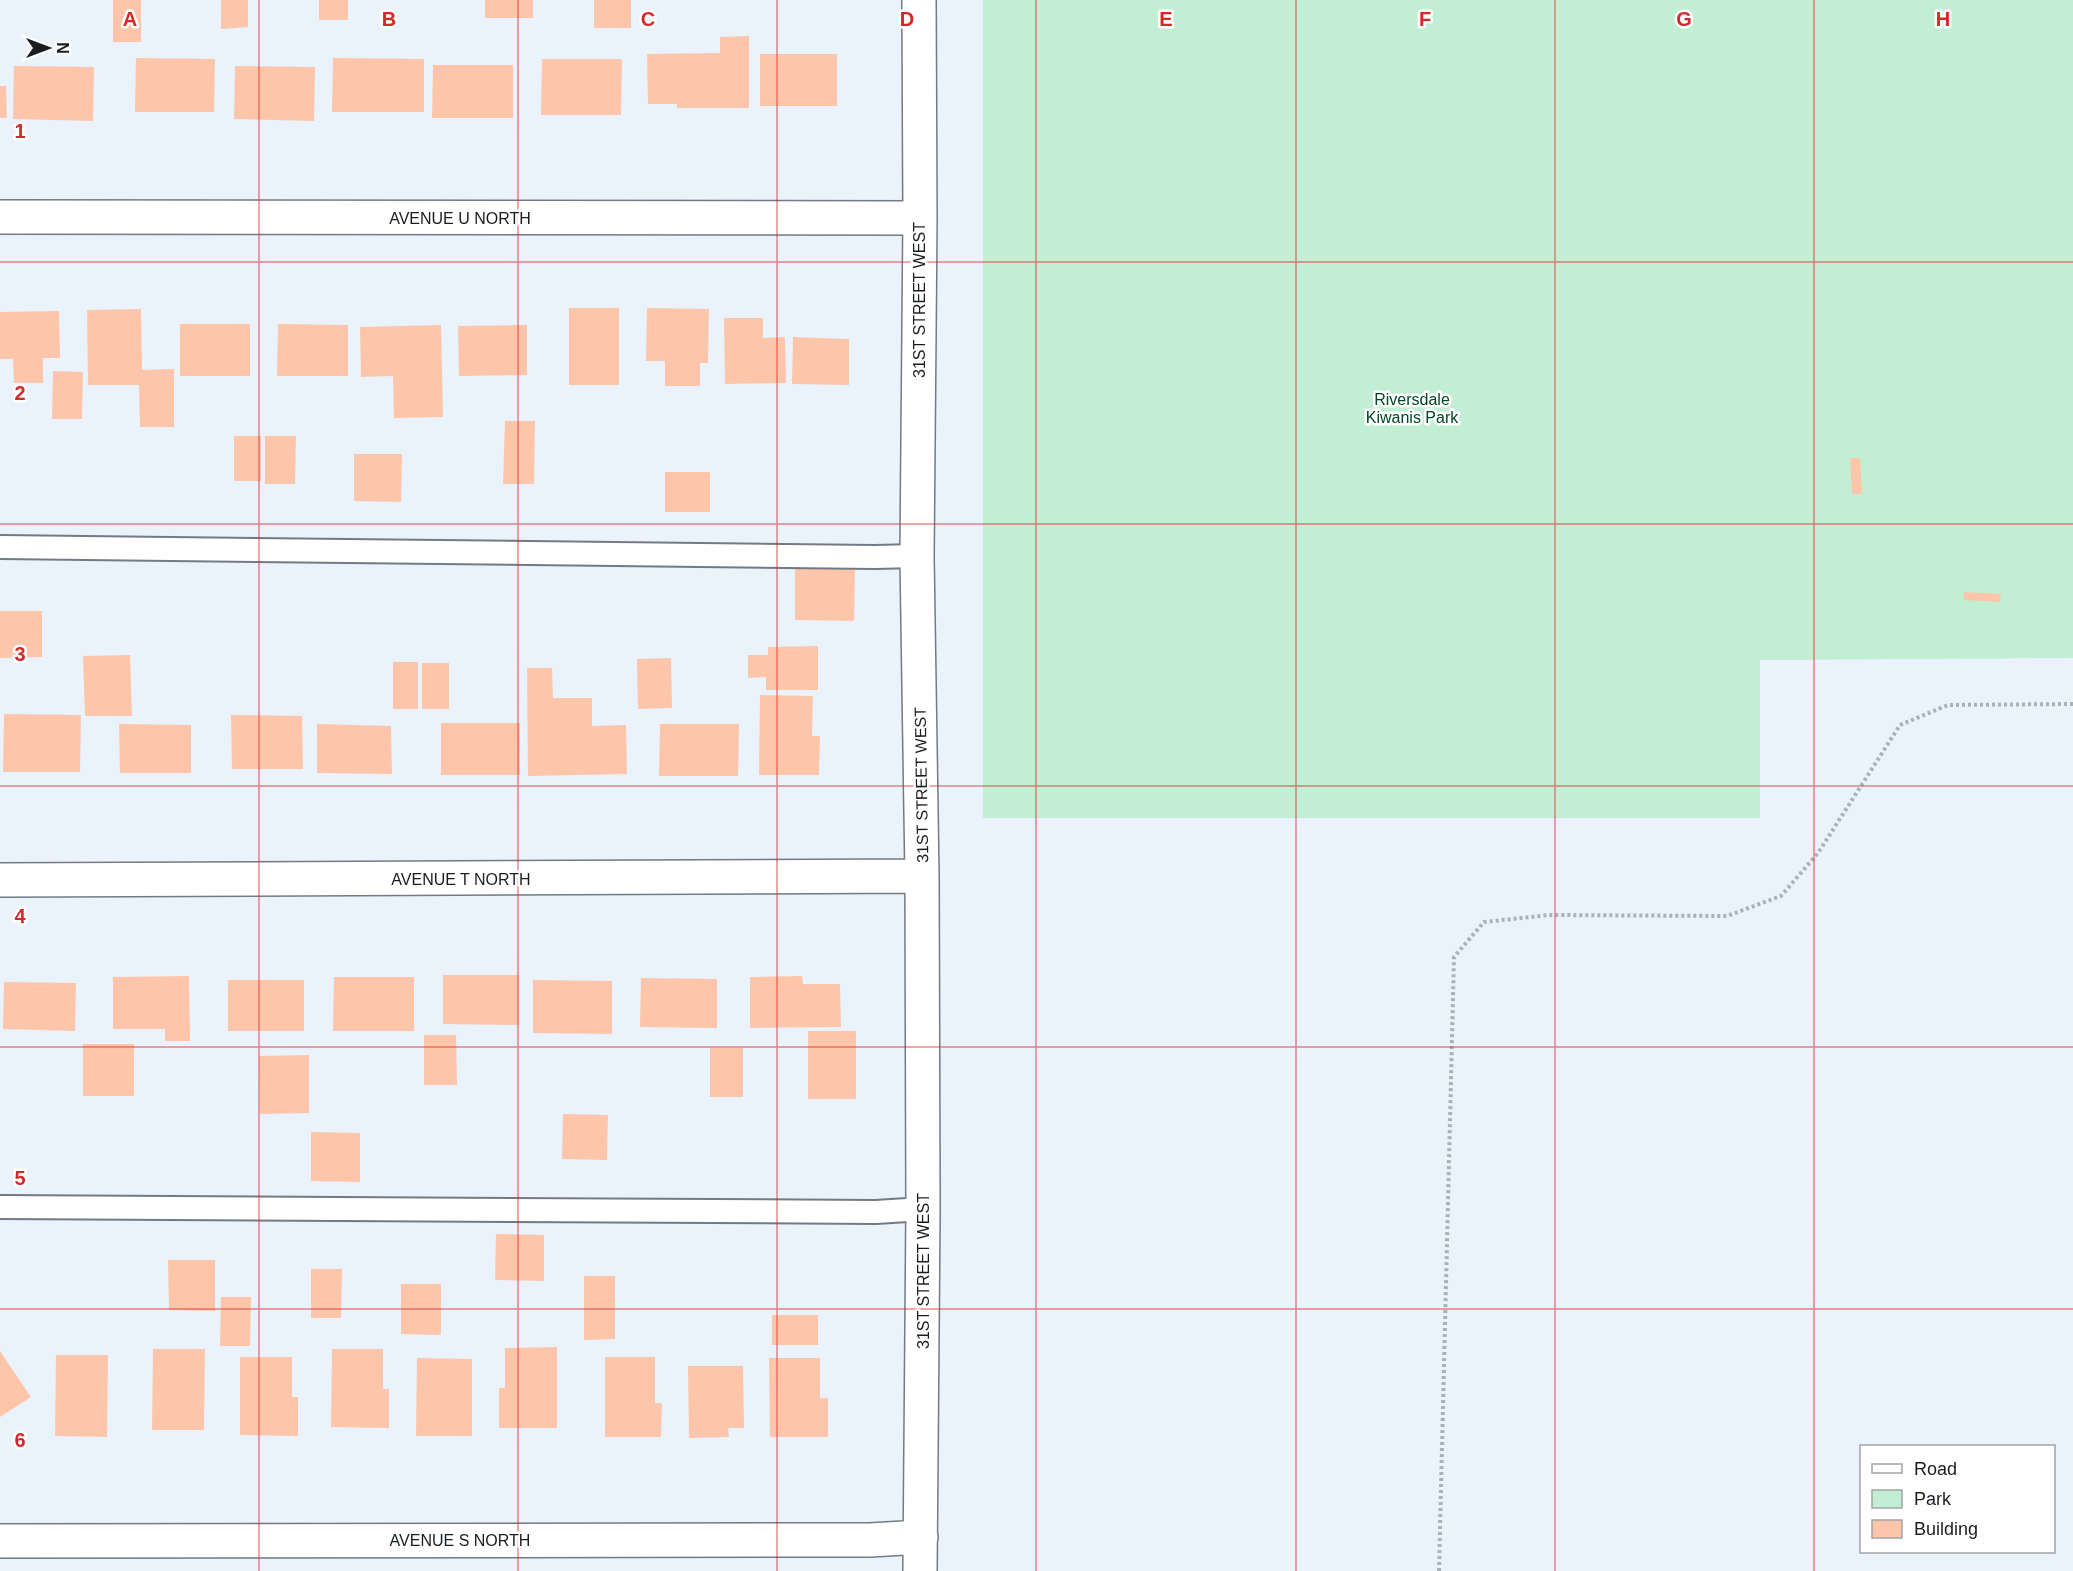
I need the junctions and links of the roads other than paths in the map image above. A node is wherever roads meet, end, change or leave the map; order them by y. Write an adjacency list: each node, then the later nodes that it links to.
1 (919, 0): 3 (street, 31ST STREET WEST)
2 (0, 217): 3 (street, AVENUE U NORTH)
3 (920, 218): 5 (street, 31ST STREET WEST)
4 (0, 547): 5 (lane)
5 (917, 556): 6 (street, 31ST STREET WEST)
6 (922, 876): 7 (street, AVENUE T NORTH); 9 (street, 31ST STREET WEST)
7 (0, 880)
8 (0, 1206): 9 (lane)
9 (923, 1209): 10 (street, 31ST STREET WEST)
10 (921, 1537): 11 (street, AVENUE S NORTH); 12 (street, 31ST STREET WEST)
11 (0, 1541)
12 (920, 1571)

